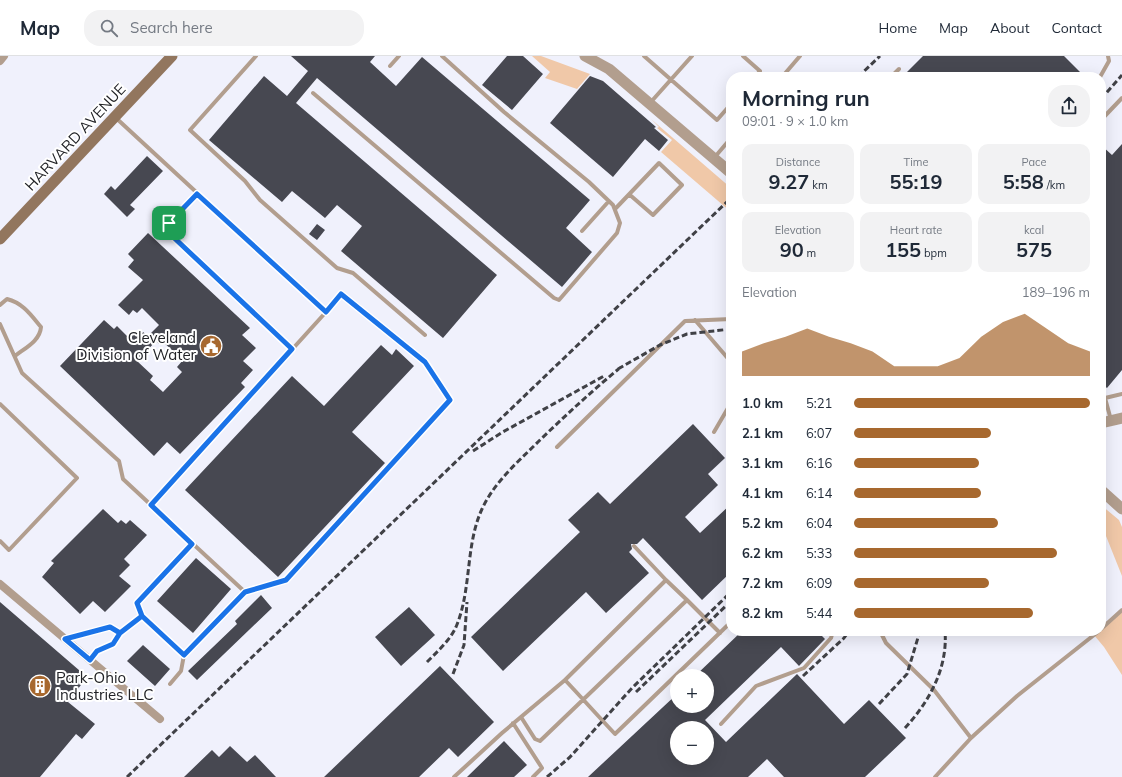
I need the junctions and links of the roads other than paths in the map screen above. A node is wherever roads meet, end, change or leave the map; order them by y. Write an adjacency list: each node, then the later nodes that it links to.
1 (4, 56): 12 (street)
2 (172, 56): 25 (main road, HARVARD AVENUE)
3 (256, 56): 40 (lane)
4 (399, 56): 13 (lane)
5 (442, 56): 31 (lane)
6 (585, 56): 22 (street)
7 (644, 56): 19 (lane)
8 (692, 56): 19 (lane)
9 (743, 56): 15 (lane)
10 (800, 56): 16 (lane)
11 (1108, 56): 18 (lane)
12 (0, 61)
13 (390, 66)
14 (900, 69): 17 (lane)
15 (759, 72)
16 (786, 72)
17 (897, 72)
18 (1102, 72)
19 (671, 80): 22 (lane); 23 (lane)
20 (313, 93): 32 (lane)
21 (1122, 98): 24 (lane)
22 (650, 104): 27 (street)
23 (726, 110)
24 (1106, 115)
25 (115, 117): 29 (lane); 34 (main road, HARVARD AVENUE)
26 (726, 144): 27 (lane)
27 (714, 158): 28 (street)
28 (726, 169)
29 (197, 194): 36 (lane); 41 (lane)
30 (630, 195): 30 (lane); 32 (lane)
31 (609, 201): 32 (lane); 33 (lane)
32 (616, 208)
33 (582, 231)
34 (0, 239)
35 (0, 305): 42 (lane)
36 (326, 312): 41 (lane); 60 (lane)
37 (726, 319): 38 (lane)
38 (695, 320): 43 (lane); 51 (lane)
39 (0, 324): 42 (lane)
40 (425, 335)
41 (292, 349): 53 (lane)
42 (15, 356): 53 (lane)
43 (726, 356)
44 (1122, 394): 45 (lane)
45 (1106, 397)
46 (0, 404): 55 (lane)
47 (1106, 406): 49 (lane)
48 (726, 411): 50 (lane)
49 (1111, 420)
50 (714, 432)
51 (557, 446)
52 (1106, 495): 54 (street)
53 (151, 505): 56 (lane)
54 (1122, 509)
55 (0, 541)
56 (192, 544): 60 (lane); 63 (lane)
57 (634, 546): 58 (lane)
58 (666, 580): 61 (lane); 74 (lane)
59 (0, 584): 71 (street)
60 (245, 592): 72 (lane)
61 (687, 600): 67 (lane); 76 (lane)
62 (1122, 610): 64 (lane)
63 (142, 616): 66 (lane); 72 (lane)
64 (1106, 625)
65 (726, 627): 67 (lane)
66 (120, 633): 71 (lane); 73 (lane)
67 (720, 633): 76 (lane)
68 (832, 636): 80 (lane)
69 (882, 636): 81 (lane)
70 (1092, 636): 81 (lane)
71 (65, 639): 73 (street)
72 (184, 655): 75 (lane)
73 (90, 660): 78 (street)
74 (565, 680): 76 (lane); 77 (lane)
75 (170, 684)
76 (583, 700): 77 (lane)
77 (521, 717): 79 (lane)
78 (160, 719)
79 (513, 724): 82 (lane); 83 (lane)
80 (721, 724)
81 (971, 738): 84 (lane)
82 (454, 777)
83 (533, 777)
84 (935, 777)

